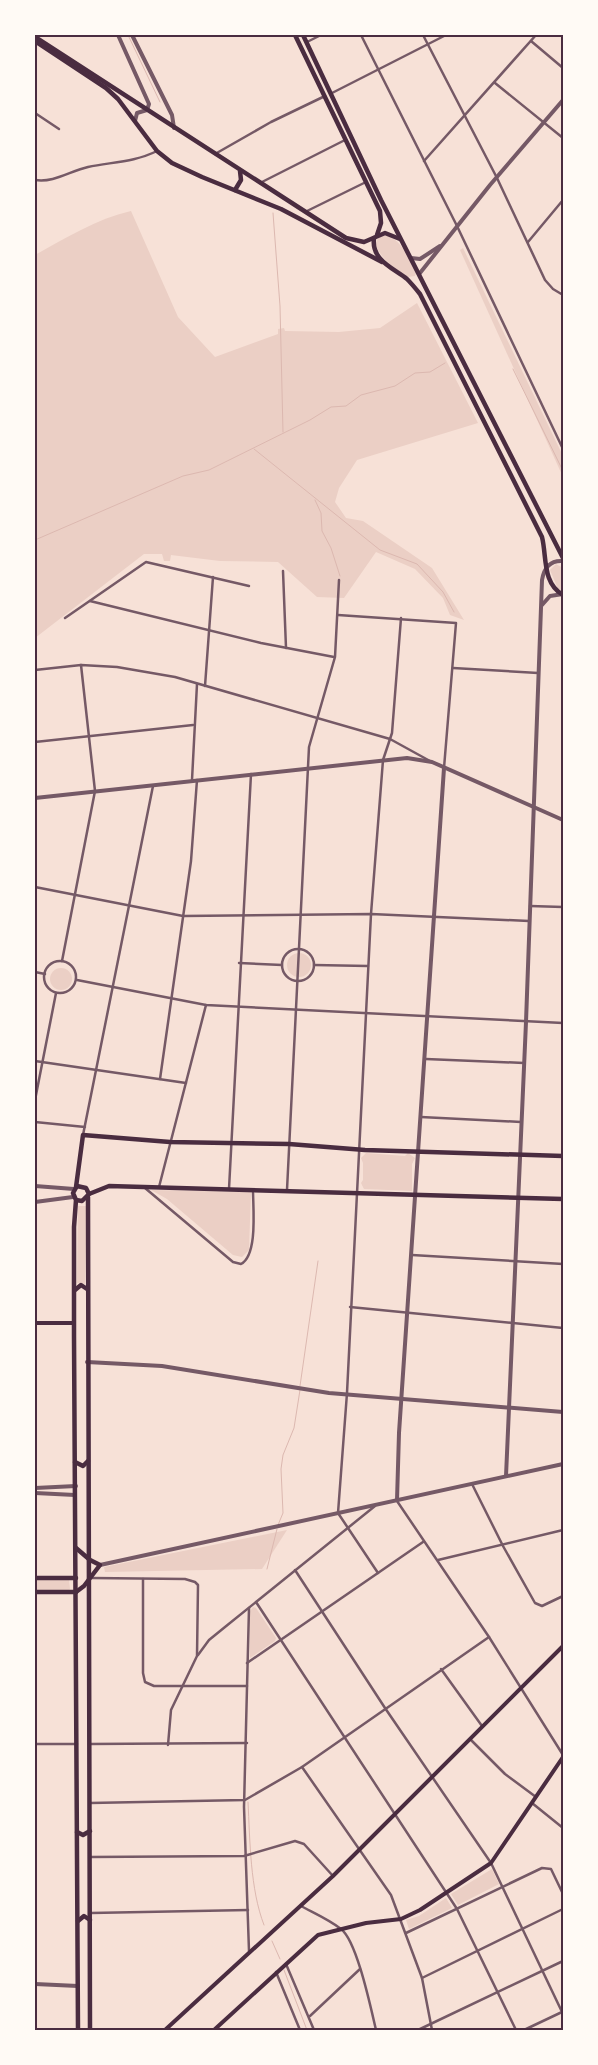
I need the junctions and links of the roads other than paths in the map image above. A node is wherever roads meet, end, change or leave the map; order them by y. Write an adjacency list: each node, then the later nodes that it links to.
1 (118, 35): 21 (street)
2 (132, 35): 26 (street)
3 (295, 35): 19 (main road)
4 (303, 35): 13 (main road)
5 (321, 35): 13 (street)
6 (361, 35): 16 (street)
7 (423, 35): 14 (street)
8 (446, 35): 14 (street)
9 (536, 35): 12 (street)
10 (35, 37): 21 (main road)
11 (35, 41): 24 (main road)
12 (531, 41): 15 (street); 17 (street)
13 (307, 42): 18 (main road)
14 (428, 44): 16 (street); 23 (street)
15 (563, 68)
16 (379, 70): 18 (street); 32 (street)
17 (495, 83): 23 (street); 25 (street)
18 (332, 93): 43 (main road)
19 (324, 96): 29 (main road); 31 (street)
20 (563, 100): 25 (street)
21 (147, 110): 24 (street); 26 (main road)
22 (35, 114): 27 (street)
23 (464, 117): 32 (street); 34 (street)
24 (135, 121): 30 (main road)
25 (544, 122): 28 (street); 34 (street)
26 (174, 128): 31 (main road)
27 (59, 129)
28 (563, 138)
29 (346, 140): 36 (main road); 37 (street)
30 (157, 151): 35 (street); 38 (main road)
31 (215, 154): 33 (main road)
32 (424, 161): 41 (street)
33 (240, 171): 37 (main road); 38 (main road)
34 (497, 178): 41 (street); 44 (street)
35 (35, 180)
36 (366, 182): 40 (street); 42 (main road)
37 (260, 183): 40 (main road)
38 (234, 190): 47 (main road)
39 (563, 200): 44 (street)
40 (305, 212): 42 (main road)
41 (457, 226): 45 (street); 52 (street)
42 (375, 237): 43 (main road); 47 (main road)
43 (401, 239): 46 (main road)
44 (528, 242): 50 (street)
45 (444, 243): 46 (street); 48 (street)
46 (412, 258): 48 (main road)
47 (382, 262): 54 (main road)
48 (420, 273): 53 (main road)
49 (563, 289): 50 (street)
50 (557, 292): 51 (street)
51 (563, 295)
52 (563, 449)
53 (563, 559): 54 (street)
54 (546, 567): 59 (main road); 61 (street)
55 (283, 571): 66 (street)
56 (214, 577): 58 (street); 60 (street); 65 (street)
57 (339, 580): 62 (street)
58 (249, 586)
59 (563, 594): 61 (street)
60 (90, 601): 63 (street); 65 (street)
61 (541, 607): 71 (street)
62 (338, 615): 64 (street); 67 (street)
63 (65, 618)
64 (401, 618): 69 (street); 77 (street)
65 (210, 631): 66 (street); 73 (street)
66 (286, 648): 67 (street)
67 (335, 657): 74 (street)
68 (81, 665): 70 (street); 72 (street); 76 (street)
69 (452, 668): 71 (street); 81 (street)
70 (35, 670)
71 (539, 673): 89 (street)
72 (197, 684): 73 (street); 75 (street)
73 (206, 686): 74 (street)
74 (317, 720): 77 (street); 82 (street)
75 (194, 724): 76 (street); 84 (street)
76 (89, 736): 78 (street); 87 (street)
77 (390, 739): 79 (street); 80 (street)
78 (35, 742)
79 (383, 760): 80 (street); 82 (street); 96 (street)
80 (432, 762): 81 (street)
81 (444, 768): 89 (street); 100 (street)
82 (310, 770): 83 (street); 97 (street)
83 (251, 774): 85 (street); 99 (street)
84 (192, 780): 85 (street); 86 (street)
85 (197, 780): 98 (street)
86 (153, 784): 87 (street); 93 (street)
87 (95, 791): 88 (street); 92 (street)
88 (35, 798)
89 (534, 807): 90 (street); 94 (street)
90 (563, 820)
91 (35, 887): 92 (street)
92 (76, 894): 93 (street); 103 (street)
93 (130, 905): 98 (street); 112 (street)
94 (530, 906): 95 (street); 101 (street)
95 (563, 907)
96 (371, 914): 97 (street); 100 (street); 107 (street)
97 (302, 915): 99 (street); 102 (street)
98 (183, 916): 99 (street); 114 (street)
99 (243, 916): 104 (street)
100 (435, 916): 101 (street); 119 (street)
101 (530, 921): 120 (street)
102 (299, 949): 105 (street); 106 (street); 111 (street)
103 (62, 961): 109 (street); 110 (street)
104 (239, 963): 105 (street); 116 (street)
105 (282, 965): 111 (street)
106 (314, 965): 107 (street); 111 (street)
107 (368, 966): 118 (street)
108 (35, 972): 109 (street)
109 (44, 974): 113 (street)
110 (77, 980): 112 (street); 113 (street)
111 (296, 981): 117 (street)
112 (114, 987): 114 (street); 126 (street)
113 (56, 993): 124 (street)
114 (172, 1000): 115 (street); 127 (street)
115 (206, 1005): 116 (street); 128 (street)
116 (239, 1008): 117 (street); 136 (street)
117 (295, 1009): 118 (street); 137 (street)
118 (366, 1014): 119 (street); 138 (street)
119 (429, 1017): 120 (street); 122 (street)
120 (526, 1022): 121 (street); 125 (street)
121 (563, 1024)
122 (426, 1059): 125 (street); 130 (street)
123 (35, 1061): 124 (street)
124 (43, 1062): 126 (street); 129 (street)
125 (524, 1063): 132 (street)
126 (96, 1070): 127 (street); 133 (street)
127 (160, 1078): 128 (street)
128 (186, 1083): 135 (street)
129 (35, 1100)
130 (421, 1117): 132 (street); 139 (street)
131 (35, 1122): 133 (street)
132 (521, 1122): 140 (street)
133 (85, 1127): 134 (street)
134 (83, 1135): 135 (main road); 145 (main road)
135 (170, 1142): 136 (main road); 144 (street)
136 (231, 1142): 137 (main road); 146 (street)
137 (289, 1144): 138 (main road); 148 (street)
138 (359, 1150): 139 (main road); 149 (street)
139 (418, 1151): 140 (main road); 150 (street)
140 (520, 1156): 141 (main road); 152 (street)
141 (563, 1156)
142 (35, 1186): 145 (street)
143 (144, 1187): 144 (main road); 147 (street); 151 (main road)
144 (159, 1187): 146 (main road)
145 (75, 1188): 151 (main road); 153 (main road)
146 (229, 1189): 147 (main road)
147 (253, 1190): 148 (main road)
148 (287, 1190): 149 (main road)
149 (357, 1192): 150 (main road); 161 (street)
150 (416, 1194): 152 (main road); 156 (street)
151 (88, 1195): 153 (main road); 159 (main road)
152 (517, 1197): 154 (main road); 157 (street)
153 (75, 1199): 155 (street); 160 (main road)
154 (563, 1199)
155 (35, 1202)
156 (412, 1255): 157 (street); 162 (street)
157 (516, 1261): 158 (street); 165 (street)
158 (563, 1264)
159 (87, 1290): 160 (main road); 167 (main road)
160 (74, 1291): 164 (main road)
161 (350, 1307): 162 (street); 168 (street)
162 (408, 1312): 165 (street); 169 (street)
163 (35, 1323): 164 (main road)
164 (74, 1323): 173 (main road)
165 (513, 1323): 166 (street); 170 (street)
166 (563, 1328)
167 (87, 1362): 168 (street); 172 (main road)
168 (347, 1395): 169 (street); 183 (street)
169 (402, 1399): 170 (street); 181 (street)
170 (510, 1408): 171 (street); 175 (street)
171 (563, 1412)
172 (88, 1461): 173 (main road); 189 (main road)
173 (75, 1462): 177 (main road)
174 (563, 1464): 175 (street)
175 (506, 1476): 176 (street)
176 (472, 1484): 181 (street); 187 (street)
177 (76, 1486): 178 (street); 180 (main road)
178 (35, 1488)
179 (35, 1493): 180 (street)
180 (75, 1495): 188 (main road)
181 (397, 1500): 182 (street); 186 (street)
182 (376, 1506): 183 (street); 184 (street)
183 (338, 1513): 184 (street); 191 (street)
184 (347, 1527): 192 (street); 193 (street)
185 (563, 1530): 187 (street)
186 (423, 1542): 190 (street); 193 (street)
187 (502, 1546): 190 (street); 202 (street)
188 (76, 1548): 189 (main road); 197 (main road)
189 (90, 1560): 191 (main road); 195 (main road)
190 (437, 1560): 206 (street)
191 (100, 1564): 195 (main road)
192 (295, 1570): 203 (street); 205 (street)
193 (378, 1573): 205 (street)
194 (35, 1578): 197 (main road)
195 (90, 1578): 196 (street); 198 (main road); 201 (main road)
196 (143, 1579): 209 (street); 212 (street)
197 (76, 1580): 198 (main road); 200 (main road)
198 (84, 1586): 200 (main road); 201 (main road)
199 (35, 1592): 200 (main road)
200 (76, 1592): 216 (main road)
201 (90, 1596): 217 (main road)
202 (563, 1596)
203 (256, 1602): 204 (street); 207 (street)
204 (249, 1608): 209 (street); 210 (street)
205 (322, 1612): 207 (street); 215 (street)
206 (489, 1637): 211 (street); 214 (street)
207 (281, 1640): 210 (street); 219 (street)
208 (563, 1646): 214 (main road)
209 (197, 1656): 212 (street)
210 (247, 1663): 213 (street)
211 (441, 1670): 215 (street); 218 (street)
212 (182, 1686): 213 (street); 225 (street)
213 (247, 1686): 221 (street)
214 (521, 1688): 218 (main road); 226 (street)
215 (385, 1708): 219 (street); 228 (street)
216 (77, 1721): 217 (main road); 223 (main road)
217 (89, 1723): 224 (main road)
218 (482, 1726): 220 (main road)
219 (343, 1737): 227 (street); 233 (street)
220 (470, 1739): 228 (main road); 229 (street)
221 (247, 1743): 225 (street); 230 (street)
222 (35, 1744): 223 (street)
223 (76, 1744): 236 (main road)
224 (89, 1744): 225 (street); 231 (main road)
225 (168, 1745)
226 (563, 1756): 229 (main road)
227 (302, 1767): 230 (street); 237 (street)
228 (432, 1778): 233 (main road); 240 (street)
229 (536, 1796): 232 (main road)
230 (245, 1800): 231 (street); 238 (street)
231 (90, 1803): 235 (main road)
232 (532, 1803): 234 (street); 240 (main road)
233 (394, 1815): 237 (main road); 243 (street)
234 (563, 1828)
235 (90, 1831): 236 (main road); 239 (main road)
236 (78, 1832): 251 (main road)
237 (360, 1849): 241 (main road); 250 (street)
238 (244, 1856): 239 (street); 241 (street); 248 (street)
239 (90, 1857): 249 (main road)
240 (491, 1864): 242 (street); 243 (main road)
241 (333, 1876): 245 (main road)
242 (502, 1886): 244 (street); 246 (street); 253 (street)
243 (447, 1894): 246 (street); 250 (main road)
244 (563, 1894)
245 (301, 1906): 254 (street); 257 (main road)
246 (457, 1909): 255 (street); 256 (street)
247 (563, 1909): 253 (street)
248 (248, 1910): 249 (street); 257 (street)
249 (91, 1913): 252 (main road)
250 (401, 1919): 254 (main road); 255 (street)
251 (78, 1921): 252 (main road); 265 (main road)
252 (91, 1921): 272 (main road)
253 (523, 1928): 256 (street); 261 (street)
254 (343, 1930): 259 (main road); 260 (street)
255 (406, 1933): 263 (street)
256 (477, 1950): 263 (street); 266 (street)
257 (249, 1952): 273 (main road)
258 (563, 1961): 261 (street)
259 (286, 1963): 262 (main road); 268 (street)
260 (360, 1969): 268 (street); 277 (street)
261 (542, 1971): 266 (street); 267 (street)
262 (276, 1972): 270 (street); 274 (main road)
263 (422, 1978): 269 (street)
264 (35, 1984): 265 (street)
265 (78, 1986): 271 (main road)
266 (498, 1991): 269 (street); 280 (street)
267 (563, 2013): 281 (street)
268 (310, 2016): 276 (street)
269 (431, 2024): 278 (street); 279 (street)
270 (300, 2028): 275 (street)
271 (78, 2030)
272 (90, 2030)
273 (165, 2030)
274 (214, 2030)
275 (295, 2030)
276 (314, 2030)
277 (376, 2030)
278 (418, 2030)
279 (432, 2030)
280 (516, 2030)
281 (524, 2030)

